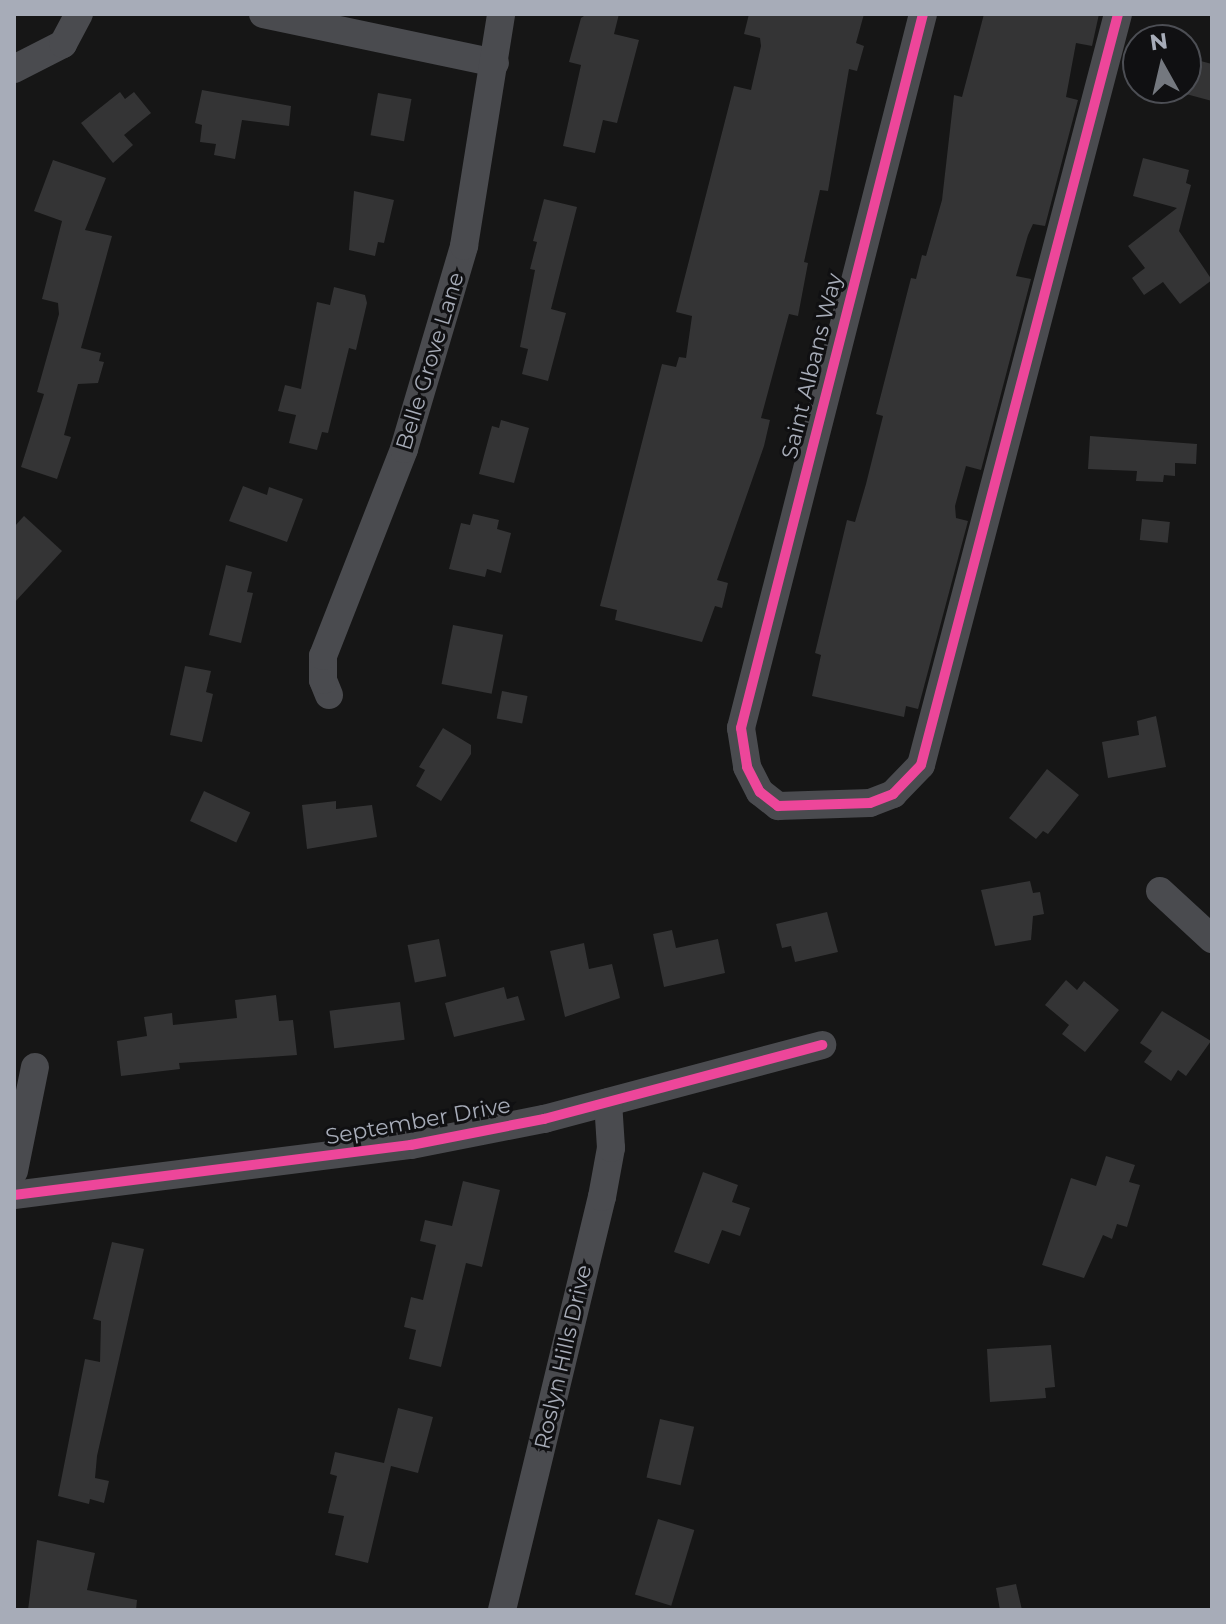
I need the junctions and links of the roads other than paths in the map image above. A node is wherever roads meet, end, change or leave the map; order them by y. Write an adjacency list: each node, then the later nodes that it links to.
1 (79, 14): 7 (street)
2 (263, 14): 6 (street)
3 (501, 14): 6 (street, Belle Grove Lane)
4 (923, 14): 5 (street, Saint Albans Way)
5 (1118, 14)
6 (495, 63): 8 (street, Belle Grove Lane)
7 (14, 69)
8 (329, 695)
9 (1160, 891): 10 (street)
10 (1212, 939)
11 (822, 1045): 13 (street, September Drive)
12 (35, 1067): 14 (street)
13 (608, 1102): 15 (street, September Drive); 16 (street, Roslyn Hills Drive)
14 (14, 1171)
15 (14, 1195)
16 (502, 1610)

